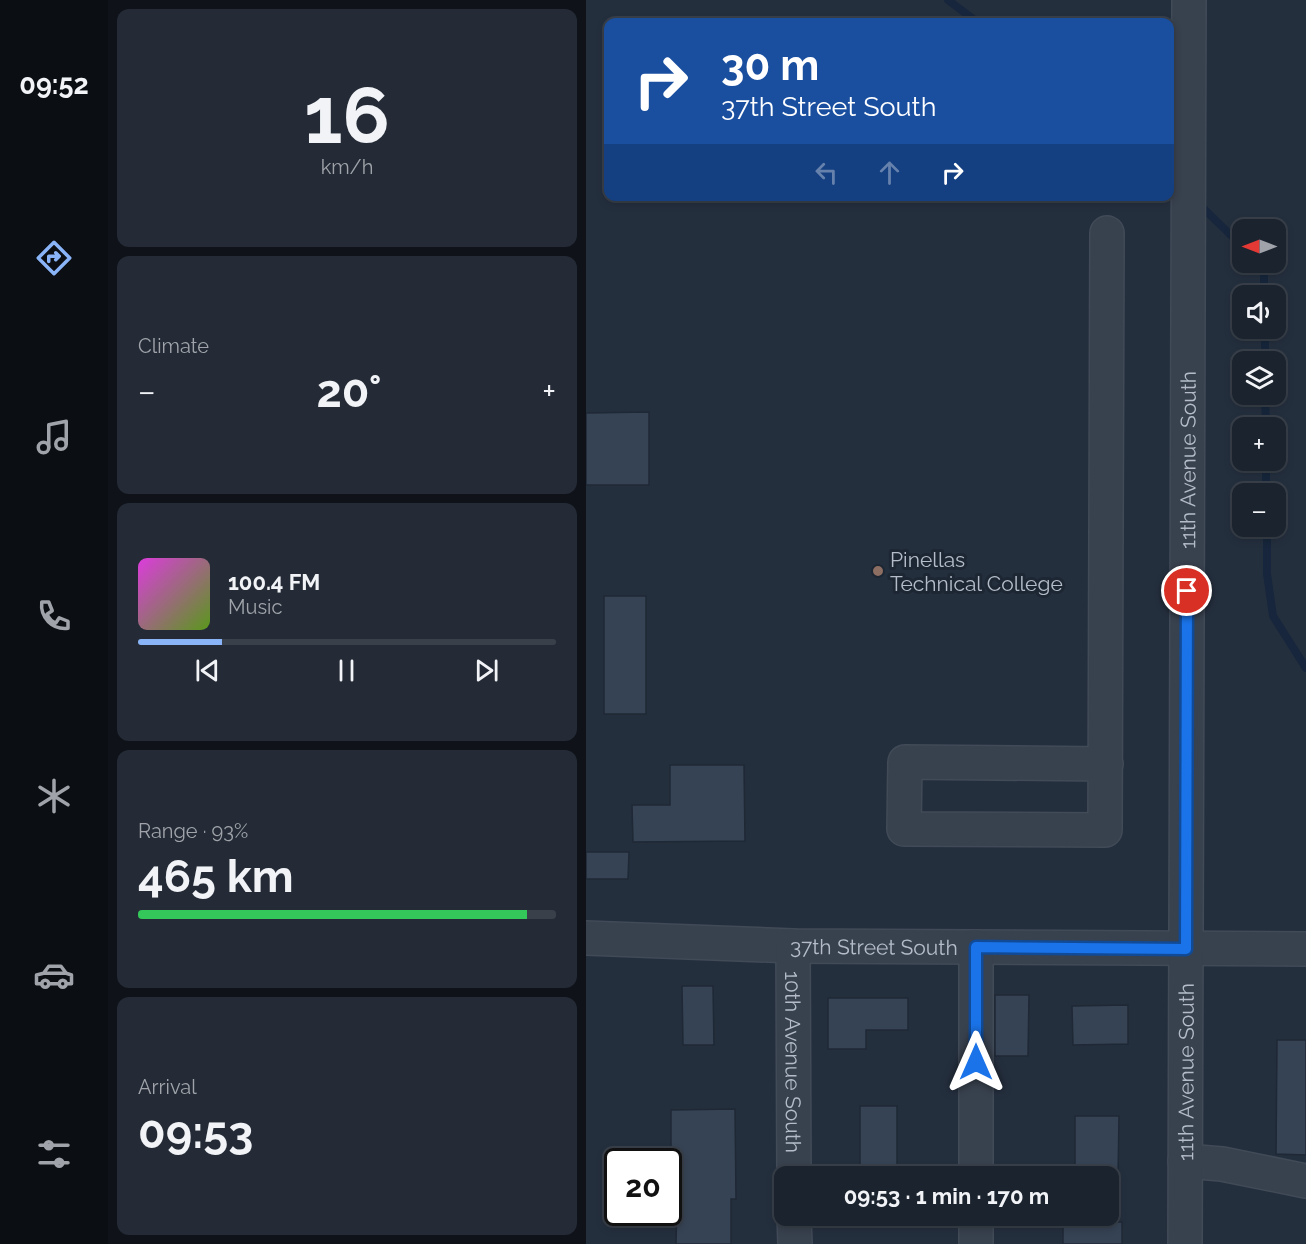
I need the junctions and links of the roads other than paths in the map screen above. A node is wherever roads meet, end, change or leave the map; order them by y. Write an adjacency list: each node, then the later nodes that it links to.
1 (1189, 0): 7 (street, 11th Avenue South)
2 (1107, 233): 3 (street)
3 (1106, 764): 3 (street)
4 (586, 938): 5 (street, 37th Street South)
5 (793, 946): 6 (street, 37th Street South); 10 (street, 10th Avenue South)
6 (976, 947): 7 (street, 37th Street South); 11 (street)
7 (1186, 949): 8 (street, 37th Street South); 9 (street, 11th Avenue South)
8 (1306, 949)
9 (1185, 1161): 12 (street); 17 (street, 11th Avenue South)
10 (794, 1166)
11 (976, 1166)
12 (1306, 1181)
13 (794, 1226): 15 (street)
14 (976, 1226): 16 (street)
15 (795, 1244)
16 (976, 1244)
17 (1185, 1244)

